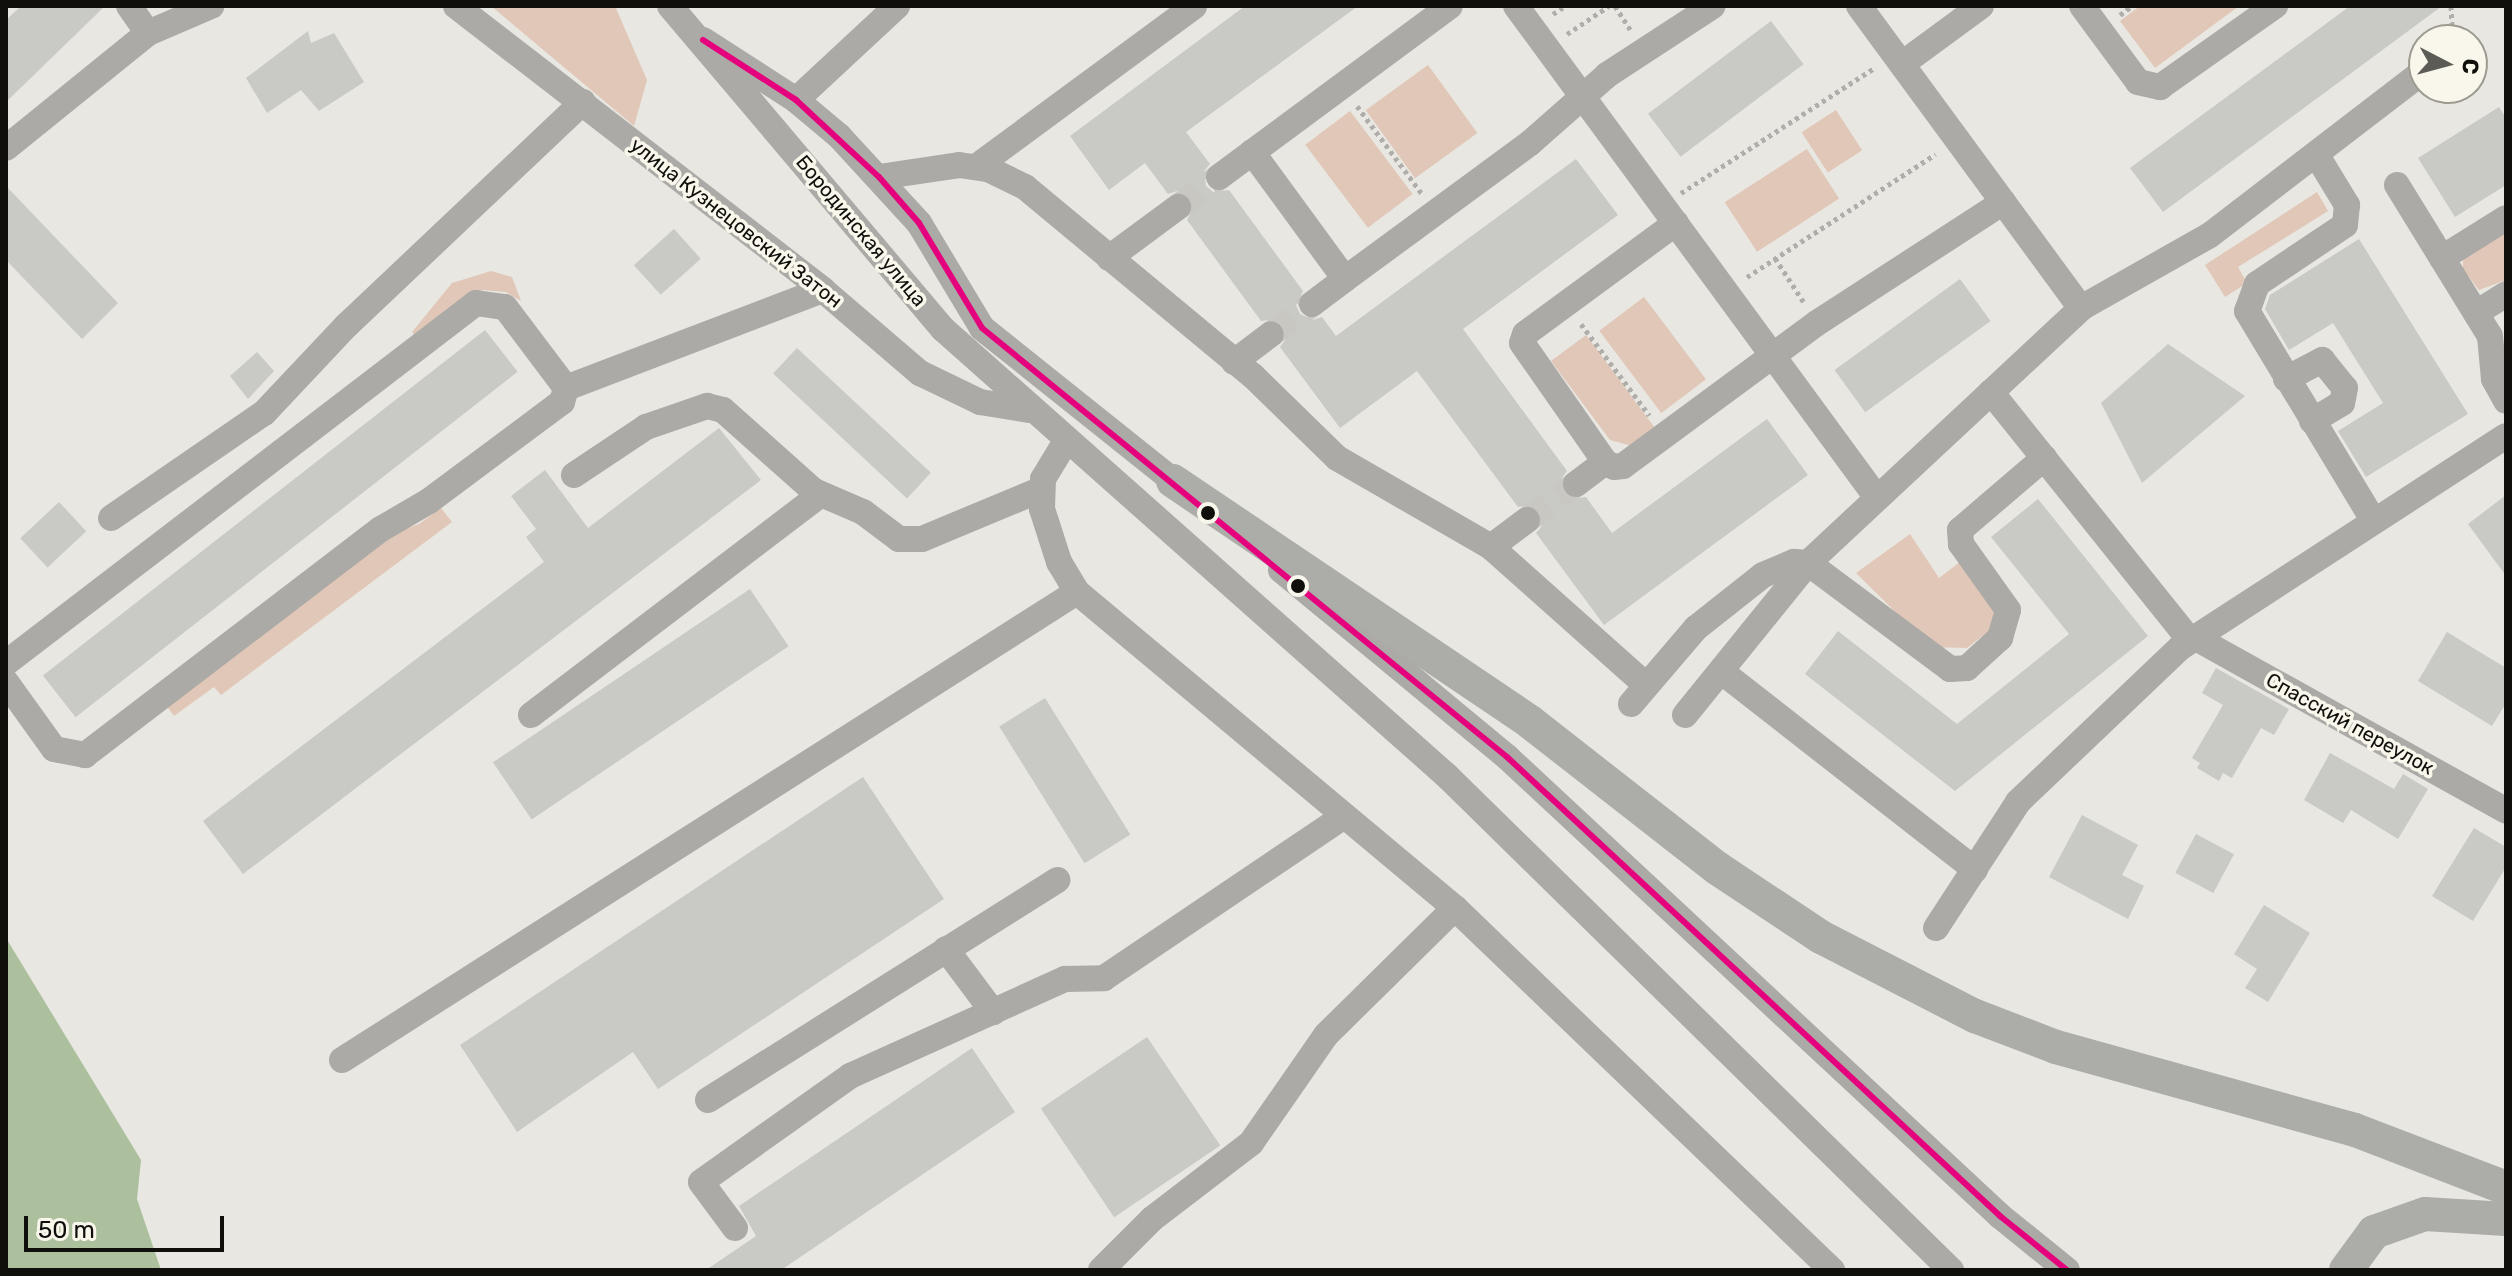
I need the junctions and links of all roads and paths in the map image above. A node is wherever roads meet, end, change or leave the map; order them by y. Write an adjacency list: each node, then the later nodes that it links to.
1 (129, 6): 15 (street)
2 (211, 6): 15 (street)
3 (456, 6): 23 (street, улица Кузнецовский Затон)
4 (670, 6): 16 (street, Бородинская улица)
5 (897, 6): 22 (street)
6 (1194, 6): 28 (street)
7 (1450, 6): 20 (street)
8 (1516, 6): 17 (street)
9 (1609, 6): 17 (path)
10 (1713, 6): 21 (street)
11 (1859, 6): 18 (street)
12 (1981, 6): 18 (street)
13 (2082, 6): 14 (street)
14 (2275, 6)
15 (148, 33): 25 (street)
16 (703, 40): 22 (street, Бородинская улица); 56 (street, Бородинская улица)
17 (1547, 47): 21 (street)
18 (1898, 59): 24 (street); 35 (path)
19 (2408, 83): 27 (street)
20 (1342, 86): 26 (street); 34 (path)
21 (1583, 97): 34 (street); 35 (street)
22 (796, 100): 29 (street, Бородинская улица)
23 (583, 102): 41 (street, улица Кузнецовский Затон); 69 (street)
24 (1957, 140): 32 (street); 38 (path)
25 (6, 148)
26 (1252, 152): 30 (street); 40 (street)
27 (2316, 154): 46 (street); 52 (street)
28 (976, 167): 29 (street); 37 (street)
29 (879, 177): 64 (street, Бородинская улица)
30 (1219, 177)
31 (2397, 185): 39 (street)
32 (2003, 202): 46 (street); 48 (street)
33 (1178, 207): 37 (street)
34 (1435, 213): 40 (street)
35 (1669, 214): 42 (street); 45 (street)
36 (2506, 218): 39 (street)
37 (1109, 258): 51 (street)
38 (1775, 258): 42 (path); 48 (path)
39 (2442, 258): 47 (street)
40 (1345, 279): 44 (street)
41 (823, 290): 53 (street); 56 (street, улица Кузнецовский Затон)
42 (1725, 291): 50 (street)
43 (2506, 294): 47 (street)
44 (1312, 304)
45 (1566, 304): 58 (path); 62 (street)
46 (2081, 308): 54 (street)
47 (2476, 313): 55 (street)
48 (1817, 323): 50 (street)
49 (1271, 334): 51 (street)
50 (1773, 356): 58 (street); 68 (street)
51 (1234, 362): 72 (street)
52 (2286, 379): 57 (street); 57 (street)
53 (566, 388): 76 (street); 78 (street)
54 (1991, 392): 61 (street); 68 (street)
55 (2506, 401)
56 (1030, 410): 60 (street, Бородинская улица)
57 (2312, 421): 71 (street)
58 (1664, 436): 62 (street)
59 (2506, 436): 71 (street)
60 (1066, 441): 66 (street); 94 (street, Бородинская улица)
61 (2044, 458): 73 (street); 75 (street)
62 (1605, 462): 65 (street)
63 (574, 475): 67 (street)
64 (1173, 481): 91 (main road); 97 (street, Бородинская улица)
65 (1576, 484)
66 (1042, 489): 67 (street); 74 (street)
67 (820, 495): 79 (street)
68 (1875, 495): 73 (street)
69 (111, 518)
70 (1527, 520): 72 (street)
71 (2373, 520): 75 (street)
72 (1491, 547): 73 (street)
73 (1808, 563): 77 (street)
74 (1077, 592): 82 (street); 89 (street)
75 (2192, 639): 81 (street, Спасский переулок); 83 (street)
76 (6, 663)
77 (1722, 672): 80 (street); 83 (street)
78 (6, 682)
79 (531, 715)
80 (1685, 715)
81 (2506, 811)
82 (1343, 817): 85 (street); 88 (street)
83 (1975, 870): 86 (street)
84 (1057, 880): 87 (street)
85 (1455, 908): 95 (street); 96 (street)
86 (1936, 928)
87 (946, 949): 88 (street); 90 (street)
88 (993, 1012): 93 (street)
89 (342, 1060)
90 (708, 1100)
91 (2506, 1188)
92 (2506, 1219): 98 (main road)
93 (735, 1228)
94 (1952, 1267)
95 (1101, 1270)
96 (1832, 1270)
97 (2067, 1270)
98 (2346, 1270)

